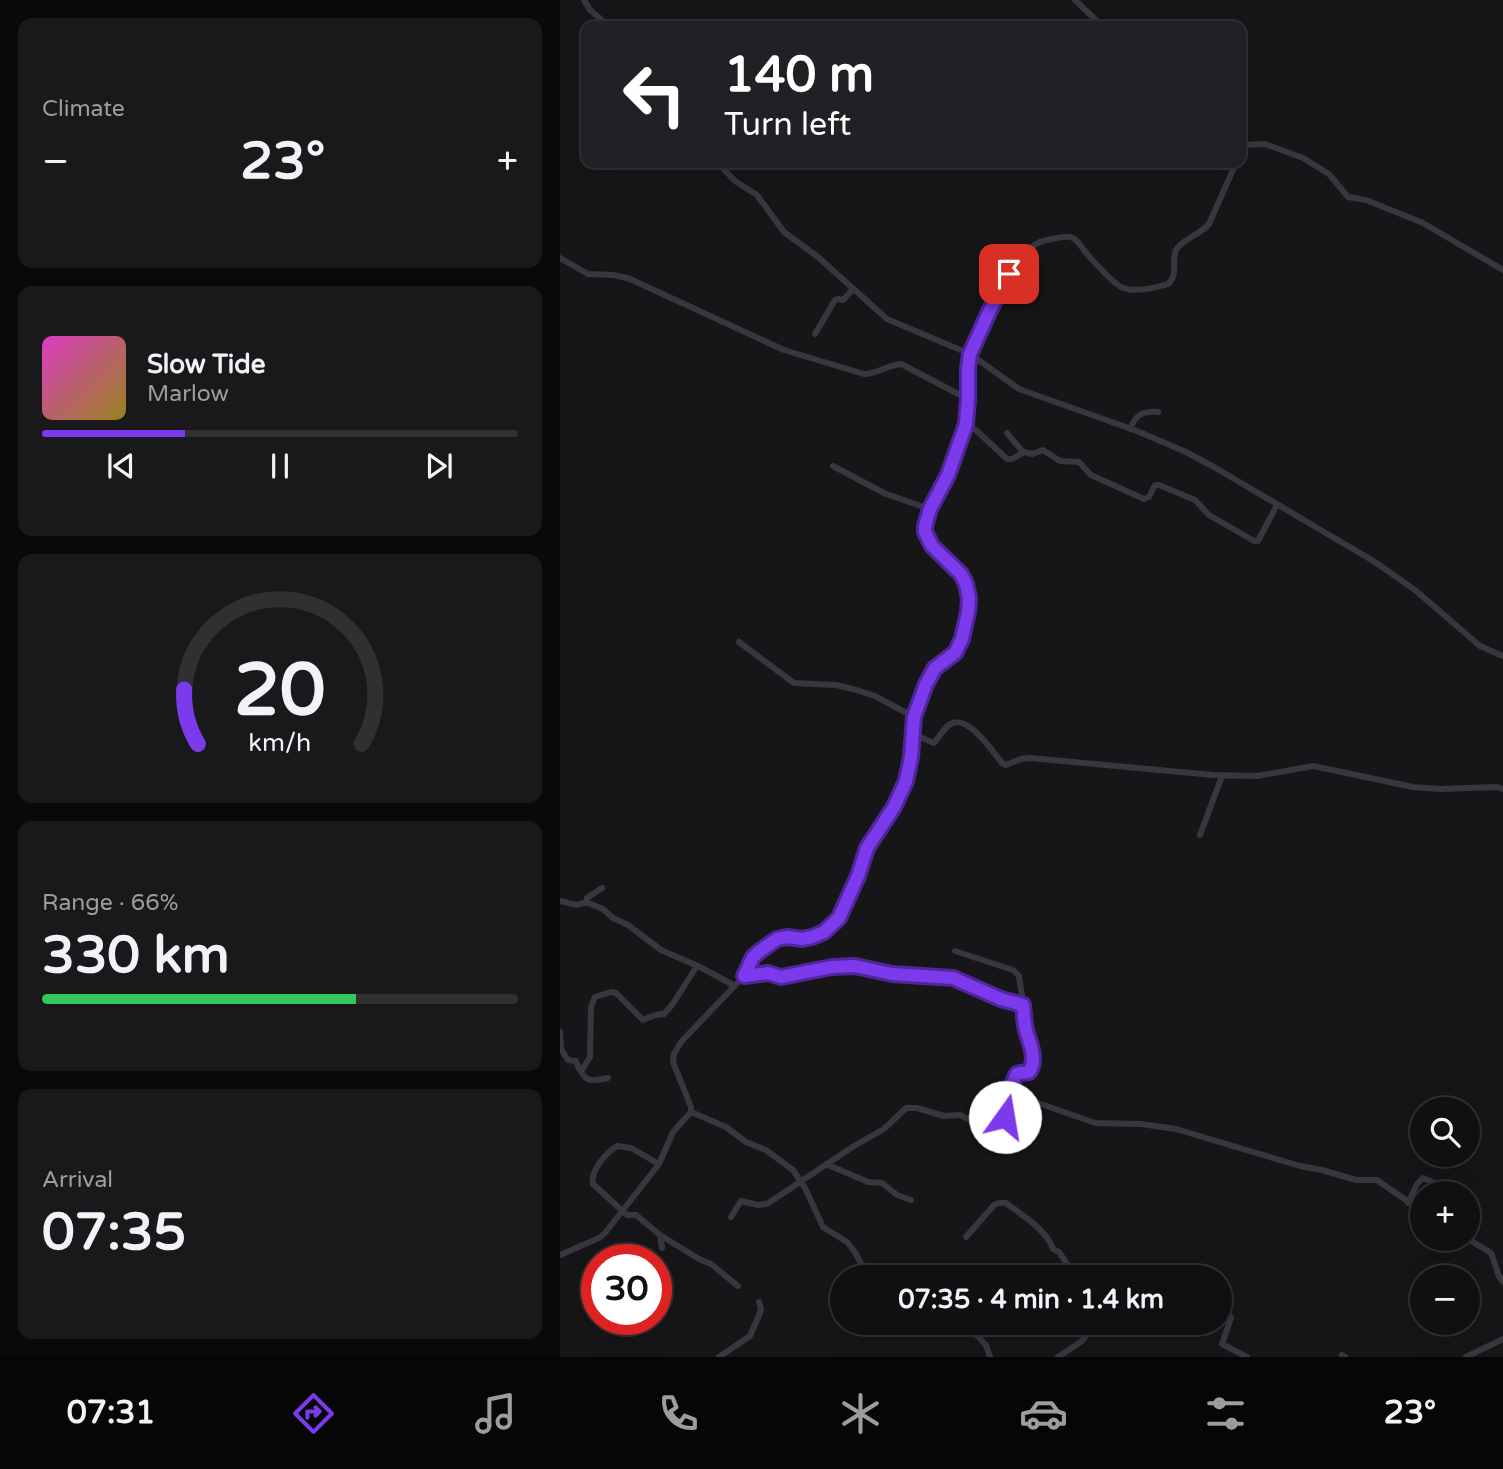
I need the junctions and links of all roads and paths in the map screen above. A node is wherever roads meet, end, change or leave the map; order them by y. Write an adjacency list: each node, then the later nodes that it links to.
1 (584, 0): 3 (street)
2 (1074, 0): 4 (street)
3 (603, 21)
4 (1097, 21)
5 (1246, 146): 9 (street)
6 (723, 168): 10 (street)
7 (1234, 168): 12 (street)
8 (560, 258): 13 (street)
9 (1503, 270)
10 (853, 289): 11 (street); 12 (street)
11 (815, 334)
12 (970, 354): 13 (street); 16 (street)
13 (968, 399): 15 (street)
14 (1158, 412): 16 (street)
15 (966, 424): 18 (street); 21 (street)
16 (1130, 429): 20 (street)
17 (1007, 433): 18 (street)
18 (1023, 452): 20 (street)
19 (833, 466): 21 (street)
20 (1278, 505): 23 (street)
21 (930, 509): 24 (street)
22 (739, 642): 24 (street)
23 (1503, 656)
24 (914, 717): 25 (street)
25 (913, 734): 26 (street); 34 (street)
26 (1222, 776): 27 (street); 28 (street)
27 (1503, 789)
28 (1200, 835)
29 (602, 888): 31 (street)
30 (560, 901): 31 (street)
31 (586, 902): 33 (street)
32 (955, 951): 36 (street)
33 (697, 966): 35 (street); 38 (street)
34 (744, 976): 35 (street); 36 (street)
35 (734, 986): 41 (street)
36 (1023, 1005): 40 (street)
37 (560, 1032): 38 (street)
38 (581, 1071): 39 (street)
39 (608, 1078)
40 (1010, 1093): 43 (street); 47 (street)
41 (691, 1112): 42 (street); 44 (street)
42 (659, 1164): 48 (street); 48 (street)
43 (827, 1164): 44 (street); 46 (street)
44 (801, 1181): 49 (street); 55 (street)
45 (1410, 1199): 47 (street)
46 (911, 1200)
47 (1408, 1203)
48 (622, 1210): 50 (street); 54 (street)
49 (731, 1217)
50 (660, 1235): 52 (street); 58 (street)
51 (966, 1237): 56 (street)
52 (661, 1244)
53 (1480, 1246): 57 (street)
54 (560, 1255)
55 (862, 1265)
56 (1068, 1265)
57 (1503, 1282)
58 (738, 1286)
59 (759, 1302): 64 (street)
60 (976, 1335): 65 (street)
61 (1087, 1335): 66 (street)
62 (1225, 1335): 67 (street)
63 (1503, 1339): 68 (street)
64 (719, 1357)
65 (990, 1357)
66 (1058, 1357)
67 (1247, 1357)
68 (1466, 1357)

